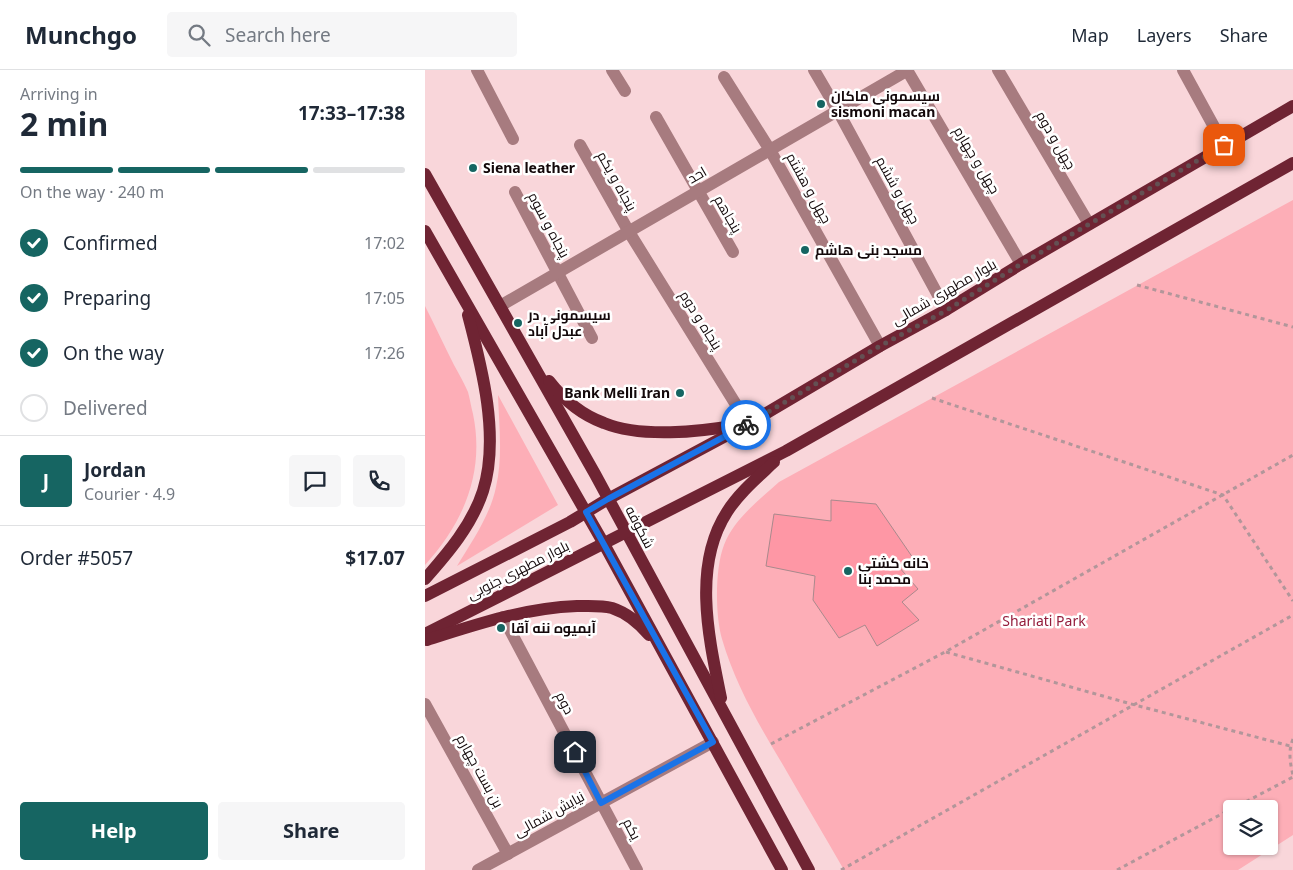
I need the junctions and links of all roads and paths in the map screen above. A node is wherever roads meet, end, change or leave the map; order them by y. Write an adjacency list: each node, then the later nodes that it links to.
1 (477, 70): 12 (street)
2 (613, 70): 8 (street)
3 (814, 70): 10 (street, چهل و ششم)
4 (908, 70): 10 (street, احد); 24 (street, چهل و چهارم)
5 (998, 70): 20 (street, چهل و دوم)
6 (1183, 70): 14 (street)
7 (724, 77): 15 (street, چهل و هشتم)
8 (625, 91)
9 (1293, 106): 14 (main road, بلوار مطهری شمالی)
10 (838, 111): 15 (street, احد); 29 (street, چهل و ششم)
11 (656, 117): 19 (street, پنجاهم)
12 (513, 139)
13 (580, 145): 22 (street, پنجاه و یکم)
14 (1224, 145): 20 (main road, بلوار مطهری شمالی)
15 (770, 150): 19 (street, احد); 32 (street, چهل و هشتم)
16 (1293, 163): 36 (main road)
17 (425, 174): 28 (main road, شکوفه)
18 (515, 192): 25 (street, پنجاه و سوم)
19 (698, 192): 22 (street, احد); 23 (street, پنجاهم)
20 (1089, 224): 24 (main road, بلوار مطهری شمالی)
21 (425, 231): 27 (main road)
22 (629, 232): 25 (street, احد); 35 (street, پنجاه و دوم)
23 (733, 252)
24 (1021, 264): 29 (main road, بلوار مطهری شمالی)
25 (558, 272): 28 (street, احد); 31 (street, پنجاه و سوم)
26 (1137, 285): 30 (path)
27 (462, 296): 40 (main road); 43 (main road)
28 (500, 306): 33 (main road, شکوفه)
29 (947, 310): 32 (main road, بلوار مطهری شمالی)
30 (1293, 327)
31 (592, 338)
32 (880, 346): 35 (main road, بلوار مطهری شمالی)
33 (524, 348): 35 (main road); 39 (main road, شکوفه)
34 (932, 398): 38 (path)
35 (748, 424): 39 (main road, بلوار مطهری شمالی)
36 (786, 451): 41 (main road); 54 (main road)
37 (1293, 455): 38 (path)
38 (1223, 495): 45 (path); 50 (path)
39 (608, 499): 40 (main road, بلوار مطهری جنوبی); 41 (main road, شکوفه)
40 (586, 512): 42 (main road); 44 (main road, بلوار مطهری جنوبی)
41 (626, 532): 42 (main road, بلوار مطهری جنوبی); 54 (main road, شکوفه)
42 (604, 544): 48 (main road, بلوار مطهری جنوبی); 51 (main road)
43 (425, 579)
44 (425, 596)
45 (1293, 601)
46 (1293, 615): 53 (path)
47 (503, 617): 49 (main road); 51 (main road); 61 (street, دوم)
48 (425, 634)
49 (425, 640)
50 (945, 652): 53 (path); 57 (path)
51 (671, 666): 56 (main road)
52 (425, 704): 63 (street, بن بست چهارم)
53 (1135, 706): 58 (path); 68 (path)
54 (724, 710): 67 (main road, شکوفه)
55 (1293, 739): 58 (path)
56 (713, 742): 61 (street, نیایش شمالی); 66 (main road)
57 (771, 744)
58 (1290, 746): 59 (path)
59 (1293, 776): 60 (path)
60 (1249, 800)
61 (601, 803): 63 (street, نیایش شمالی); 65 (street, یکم)
62 (1223, 814): 69 (path)
63 (509, 854): 64 (street, نیایش شمالی)
64 (486, 868)
65 (637, 870)
66 (782, 870)
67 (809, 870)
68 (841, 870)
69 (1117, 870)

